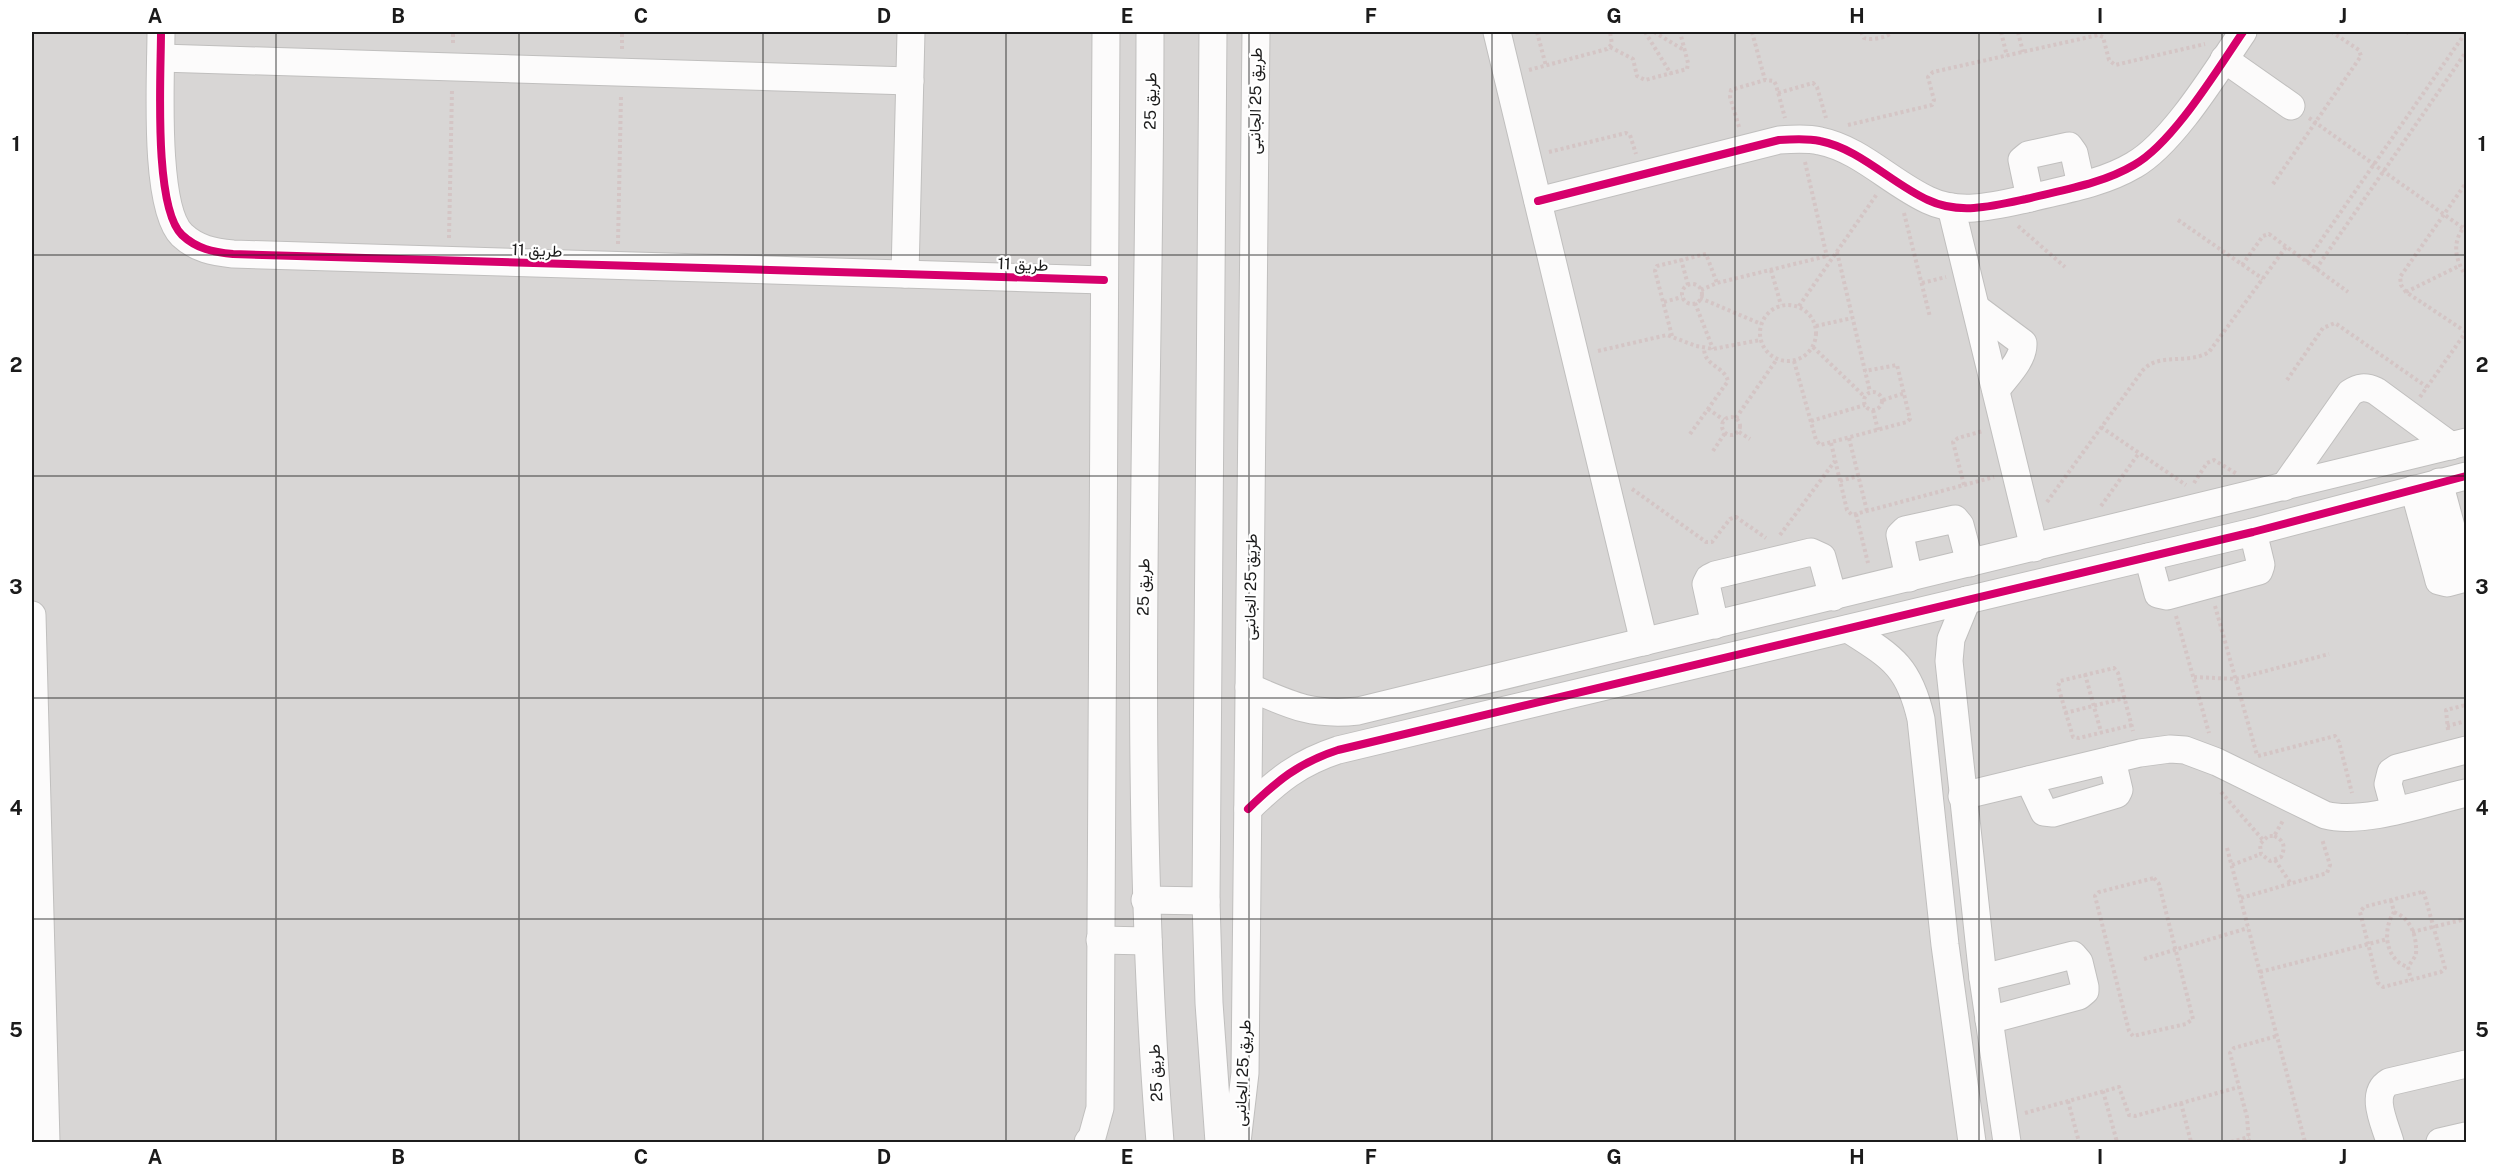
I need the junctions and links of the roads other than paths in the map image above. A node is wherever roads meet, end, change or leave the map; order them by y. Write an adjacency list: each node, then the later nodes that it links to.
1 (161, 32): 9 (street, طريق 11)
2 (911, 32): 12 (street)
3 (1106, 32): 13 (street)
4 (1150, 32): 11 (street, طريق 25)
5 (1214, 32): 16 (street)
6 (1256, 32): 15 (street, طريق 25 الجانبى)
7 (1497, 32): 19 (street)
8 (2242, 33): 10 (street)
9 (161, 58): 12 (street); 21 (street, طريق 11)
10 (2224, 59): 14 (street); 17 (street)
11 (1150, 80): 13 (street); 47 (street, طريق 25)
12 (910, 81): 21 (street)
13 (1105, 82): 22 (street)
14 (2291, 106)
15 (1254, 168): 16 (street); 39 (street, طريق 25 الجانبى)
16 (1212, 169): 48 (street)
17 (2081, 185): 18 (street); 18 (street)
18 (2030, 198): 20 (street)
19 (1538, 201): 20 (street); 38 (street)
20 (1952, 207): 23 (street)
21 (905, 274): 22 (street, طريق 11)
22 (1104, 280): 49 (street)
23 (1976, 308): 24 (street); 24 (street)
24 (1996, 390): 29 (street)
25 (2458, 444): 27 (street); 27 (street)
26 (2466, 476): 28 (street)
27 (2284, 487): 29 (street)
28 (2253, 532): 30 (street); 30 (street)
29 (2031, 538): 31 (street)
30 (2148, 557): 34 (street)
31 (1970, 563): 32 (street); 32 (street)
32 (1909, 578): 33 (street)
33 (1833, 597): 36 (street); 36 (street)
34 (1967, 600): 37 (street); 44 (street)
35 (32, 615): 56 (street)
36 (1715, 625): 38 (street)
37 (1848, 629): 45 (street); 61 (street)
38 (1644, 642): 39 (street)
39 (1249, 687): 45 (street, طريق 25 الجانبى)
40 (2460, 752): 46 (street)
41 (2112, 760): 42 (street); 42 (street); 46 (street)
42 (2029, 780): 44 (street)
43 (2466, 793): 46 (street)
44 (1962, 796): 51 (street)
45 (1248, 809): 60 (street, طريق 25 الجانبى)
46 (2395, 810)
47 (1145, 900): 48 (street); 50 (street, طريق 25)
48 (1206, 901): 59 (street)
49 (1100, 940): 50 (street); 57 (street)
50 (1148, 940): 58 (street, طريق 25)
51 (1983, 978): 52 (street); 52 (street)
52 (1989, 1020): 54 (street)
53 (2466, 1064): 62 (street)
54 (2005, 1131)
55 (2466, 1136): 63 (street)
56 (46, 1143)
57 (1088, 1143)
58 (1160, 1143)
59 (1219, 1143)
60 (1237, 1143)
61 (1972, 1143)
62 (2390, 1143)
63 (2440, 1143)

